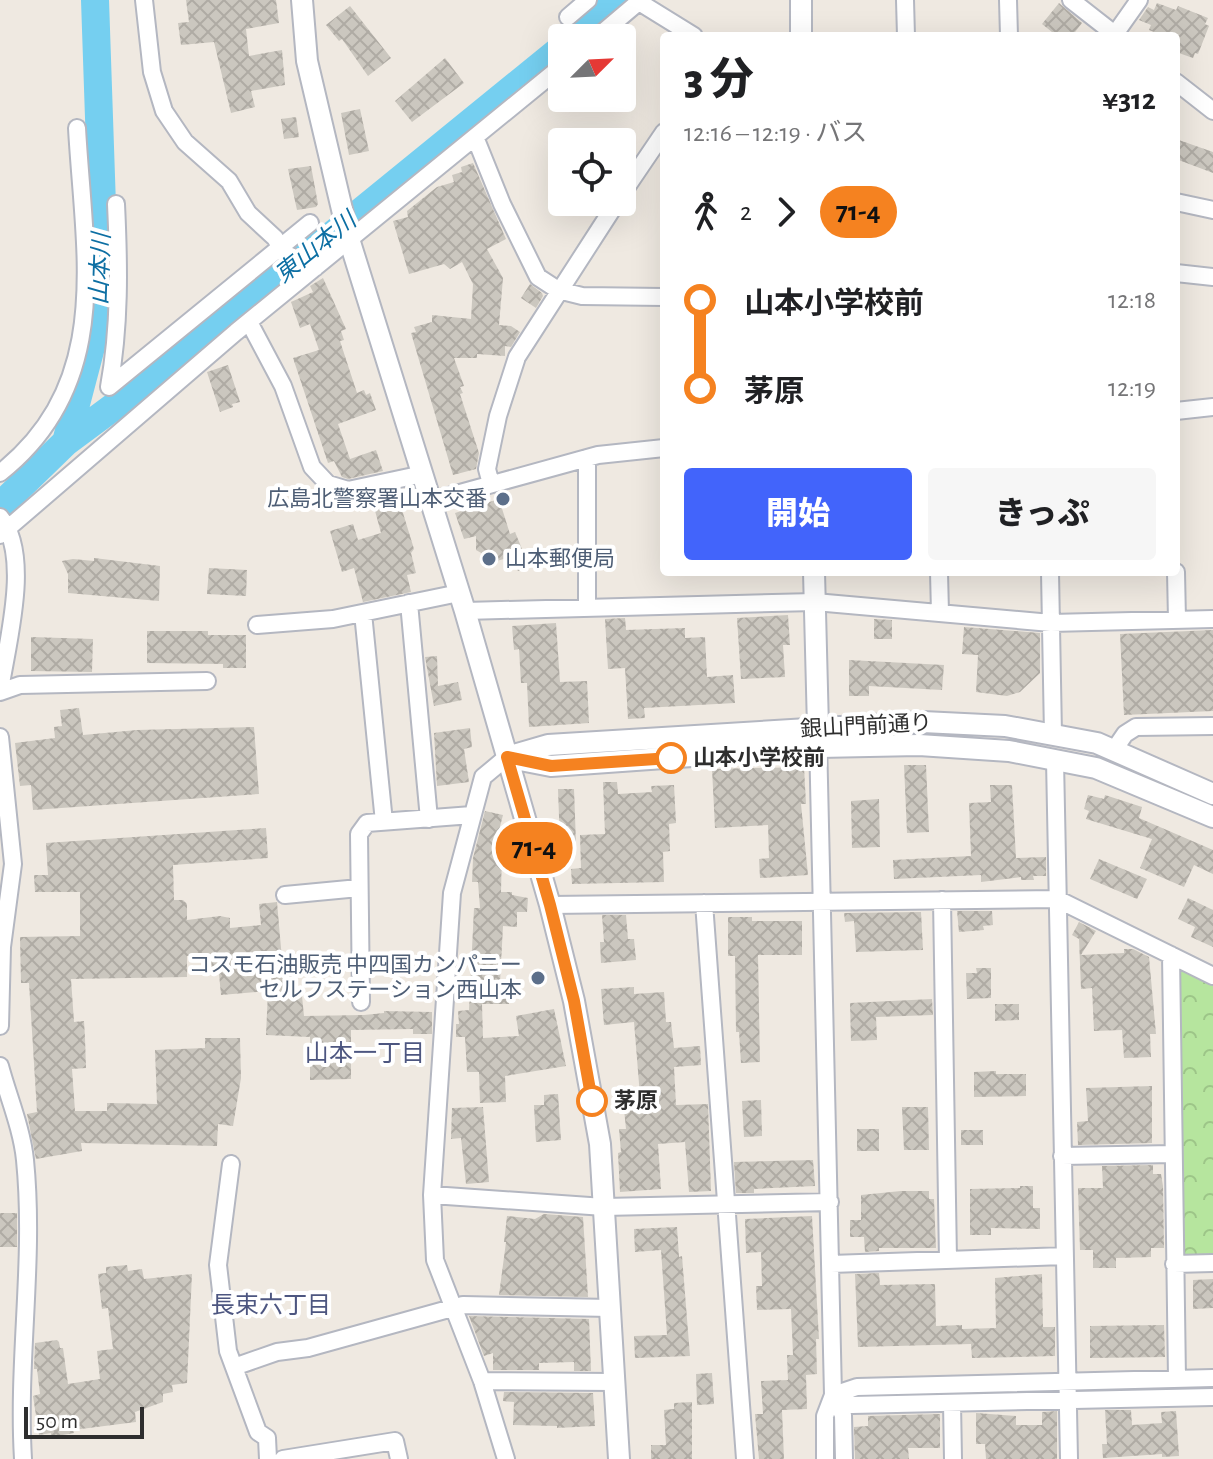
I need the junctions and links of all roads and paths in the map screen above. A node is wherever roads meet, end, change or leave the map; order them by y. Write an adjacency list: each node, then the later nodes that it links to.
1 (144, 0): 31 (street)
2 (302, 0): 30 (street)
3 (588, 0): 10 (street)
4 (801, 0): 13 (street)
5 (905, 0): 14 (street)
6 (1008, 0): 15 (street)
7 (1071, 0): 16 (street)
8 (1139, 0): 17 (street)
9 (640, 1): 11 (street); 12 (street)
10 (568, 17)
11 (613, 24)
12 (688, 32)
13 (801, 32)
14 (906, 32)
15 (1009, 32)
16 (1112, 32)
17 (1118, 32)
18 (548, 77): 22 (street)
19 (1180, 85): 20 (street)
20 (1213, 111)
21 (77, 128): 42 (street)
22 (475, 137): 30 (street); 35 (street)
23 (660, 138): 24 (street)
24 (636, 173)
25 (1180, 203): 27 (street)
26 (116, 204): 31 (street)
27 (1213, 210)
28 (608, 216): 35 (street)
29 (310, 223): 31 (street)
30 (348, 236): 32 (street); 43 (street)
31 (282, 250): 32 (street)
32 (315, 268): 37 (street)
33 (1180, 273): 34 (street)
34 (1213, 277)
35 (558, 290): 36 (street); 44 (street)
36 (660, 297)
37 (249, 322): 43 (street); 46 (street)
38 (1213, 407): 39 (street)
39 (1180, 411)
40 (660, 449): 41 (street)
41 (587, 458): 44 (street); 54 (street)
42 (0, 473)
43 (423, 474): 45 (street)
44 (491, 484): 45 (street)
45 (431, 501): 51 (street)
46 (3, 527): 62 (street)
47 (814, 576): 52 (street)
48 (939, 576): 56 (street)
49 (1050, 576): 59 (street)
50 (1176, 576): 58 (street)
51 (462, 602): 53 (street); 54 (street); 68 (street)
52 (815, 602): 54 (street); 56 (street); 66 (street)
53 (409, 603): 55 (street); 73 (street)
54 (587, 608)
55 (363, 613): 60 (street); 74 (street)
56 (940, 613): 59 (street)
57 (1213, 619): 58 (street)
58 (1177, 620): 59 (street)
59 (1051, 623): 64 (street)
60 (257, 625)
61 (207, 681): 62 (street)
62 (0, 691)
63 (1213, 726): 67 (street)
64 (1053, 735): 66 (street, 銀山門前通り); 67 (street, 銀山門前通り)
65 (0, 737): 85 (street)
66 (818, 738): 68 (street, 銀山門前通り); 69 (street, 銀山門前通り); 79 (street)
67 (1114, 750): 70 (street, 銀山門前通り)
68 (507, 757): 71 (street); 81 (street)
69 (1055, 760): 72 (street, 銀山門前通り); 77 (street)
70 (1213, 794)
71 (472, 815): 73 (street); 90 (street)
72 (1213, 817)
73 (429, 819): 74 (street)
74 (384, 822): 75 (street)
75 (359, 888): 76 (street); 84 (street)
76 (285, 895)
77 (1057, 899): 78 (street); 82 (street); 88 (street)
78 (942, 900): 79 (street); 95 (street)
79 (822, 902): 80 (street); 91 (street)
80 (704, 903): 81 (street); 92 (street)
81 (550, 905): 93 (street)
82 (1171, 955): 83 (street); 87 (street)
83 (1213, 976)
84 (361, 1002)
85 (0, 1026)
86 (0, 1066): 111 (street)
87 (1173, 1154): 88 (street); 98 (street)
88 (1062, 1156): 94 (street)
89 (231, 1164): 101 (street)
90 (432, 1195): 93 (street); 99 (street)
91 (830, 1202): 92 (street); 97 (street)
92 (728, 1205): 93 (street); 117 (street)
93 (604, 1207): 100 (street)
94 (1064, 1256): 95 (street); 104 (street)
95 (948, 1260): 97 (street)
96 (1213, 1263): 98 (street)
97 (831, 1264): 107 (street)
98 (1174, 1264): 103 (street)
99 (453, 1307): 100 (street); 101 (street); 105 (street)
100 (610, 1308): 106 (street)
101 (234, 1367): 112 (street)
102 (1213, 1378): 103 (street)
103 (1177, 1379): 104 (street)
104 (1067, 1380): 107 (street); 109 (street)
105 (482, 1381): 106 (street); 115 (street)
106 (614, 1382): 116 (street)
107 (833, 1395): 110 (street); 118 (street); 119 (street)
108 (1213, 1397): 109 (street)
109 (1067, 1400): 110 (street); 121 (street)
110 (952, 1403): 120 (street)
111 (23, 1459)
112 (268, 1459)
113 (283, 1459): 114 (street)
114 (399, 1459)
115 (506, 1459)
116 (619, 1459)
117 (745, 1459)
118 (825, 1459)
119 (844, 1459)
120 (953, 1459)
121 (1069, 1459)

